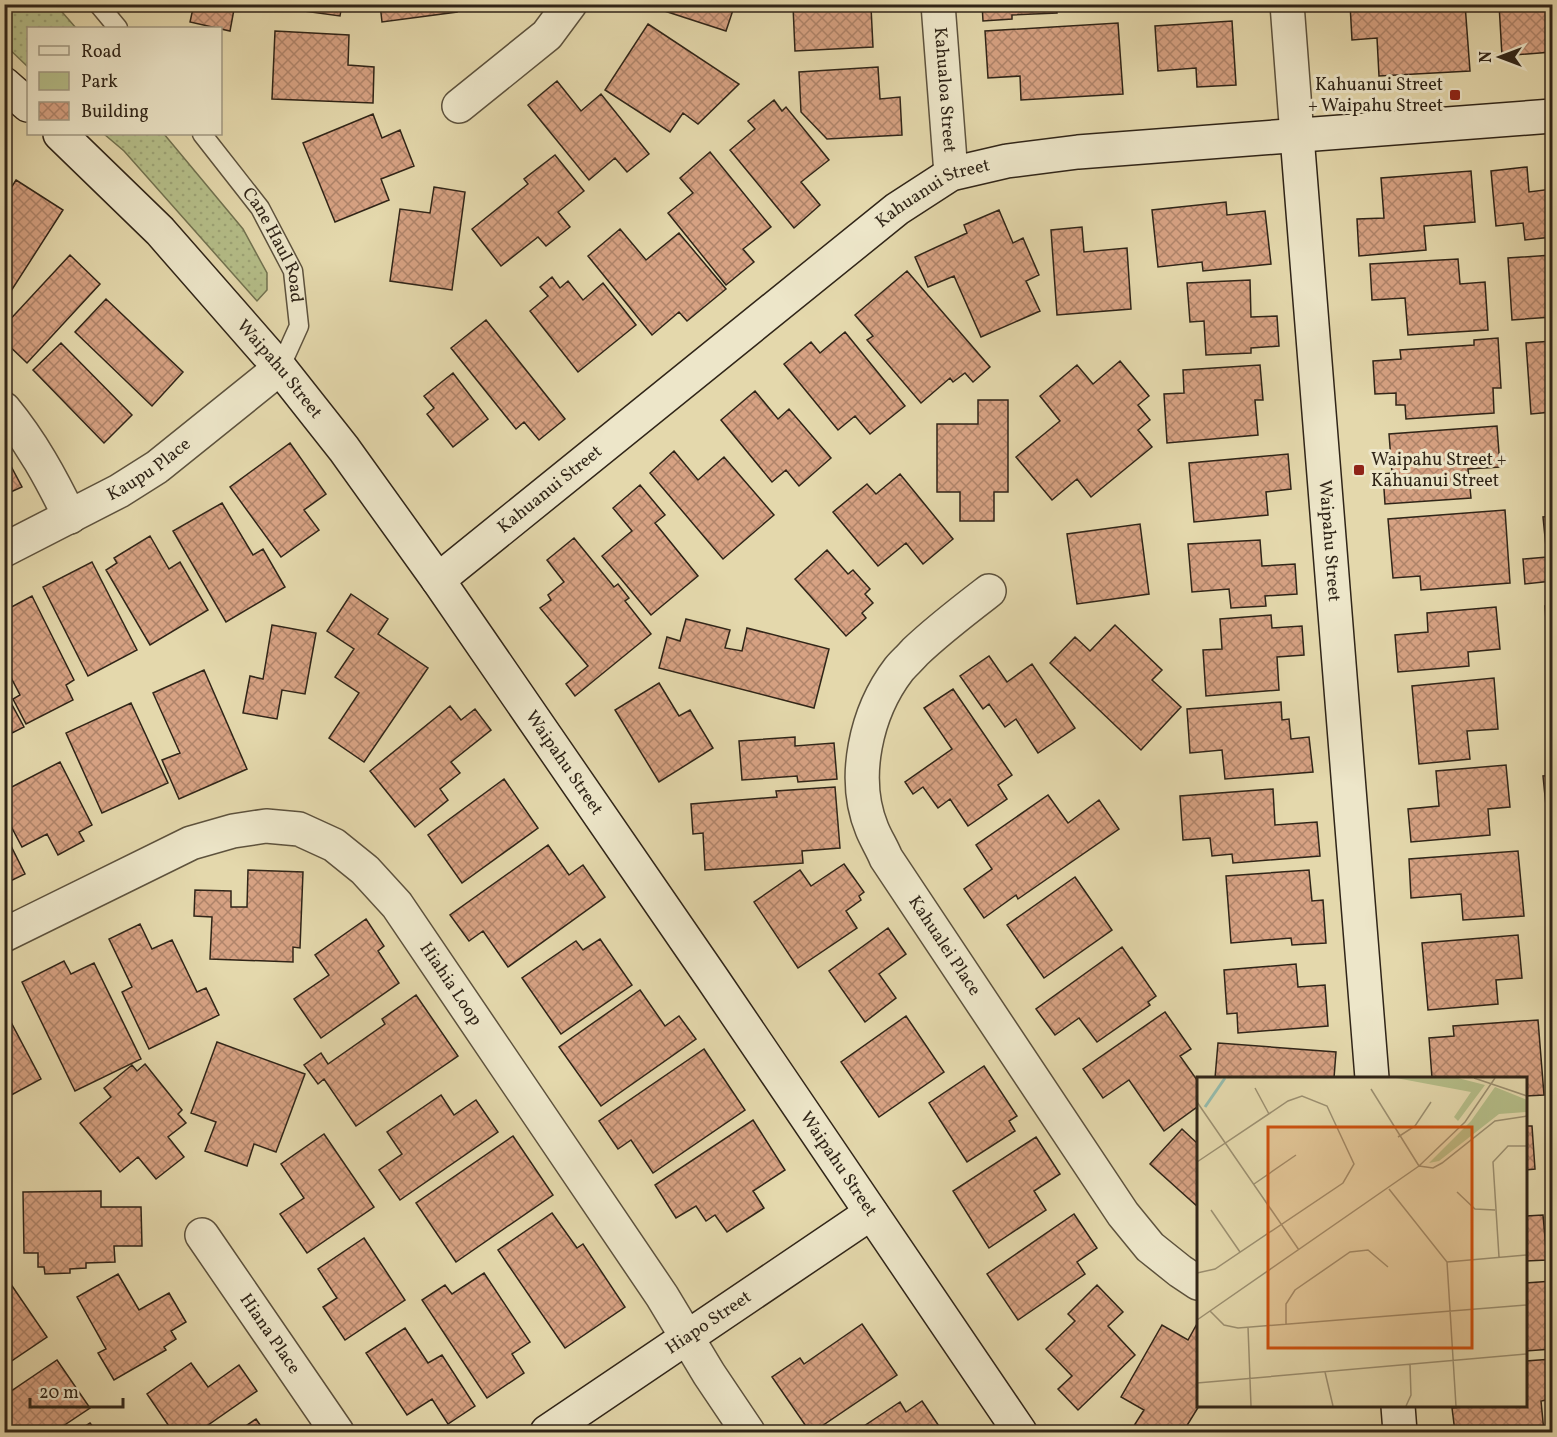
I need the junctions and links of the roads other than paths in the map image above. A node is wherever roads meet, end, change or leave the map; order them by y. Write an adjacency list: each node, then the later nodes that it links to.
1 (98, 4): 5 (lane)
2 (570, 4): 8 (street)
3 (938, 4): 13 (street, Kahualoa Street)
4 (1287, 4): 12 (street, Waipahu Street)
5 (117, 27)
6 (4, 84): 7 (street)
7 (27, 104)
8 (459, 106)
9 (1552, 116): 12 (street, Kahuanui Street)
10 (61, 135): 14 (street, Waipahu Street)
11 (203, 135): 14 (lane, Cane Haul Road)
12 (1297, 136): 13 (street, Kahuanui Street); 21 (street, Waipahu Street)
13 (951, 174): 18 (street, Kahuanui Street)
14 (280, 368): 16 (street, Kaupu Place); 18 (street, Waipahu Street)
15 (4, 409): 16 (street)
16 (70, 517): 17 (street, Kaupu Place)
17 (4, 550)
18 (438, 580): 22 (street, Waipahu Street)
19 (989, 591): 24 (street, Kahualei Place)
20 (4, 935): 25 (street, Hiahia Loop)
21 (1372, 1077)
22 (871, 1212): 25 (street, Hiapo Street); 30 (street, Waipahu Street)
23 (202, 1235): 27 (street, Hiana Place)
24 (1197, 1282)
25 (687, 1337): 28 (street, Hiapo Street); 29 (street, Hiahia Loop)
26 (1398, 1407): 31 (street)
27 (337, 1432)
28 (547, 1432)
29 (748, 1432)
30 (1020, 1432)
31 (1400, 1432)

